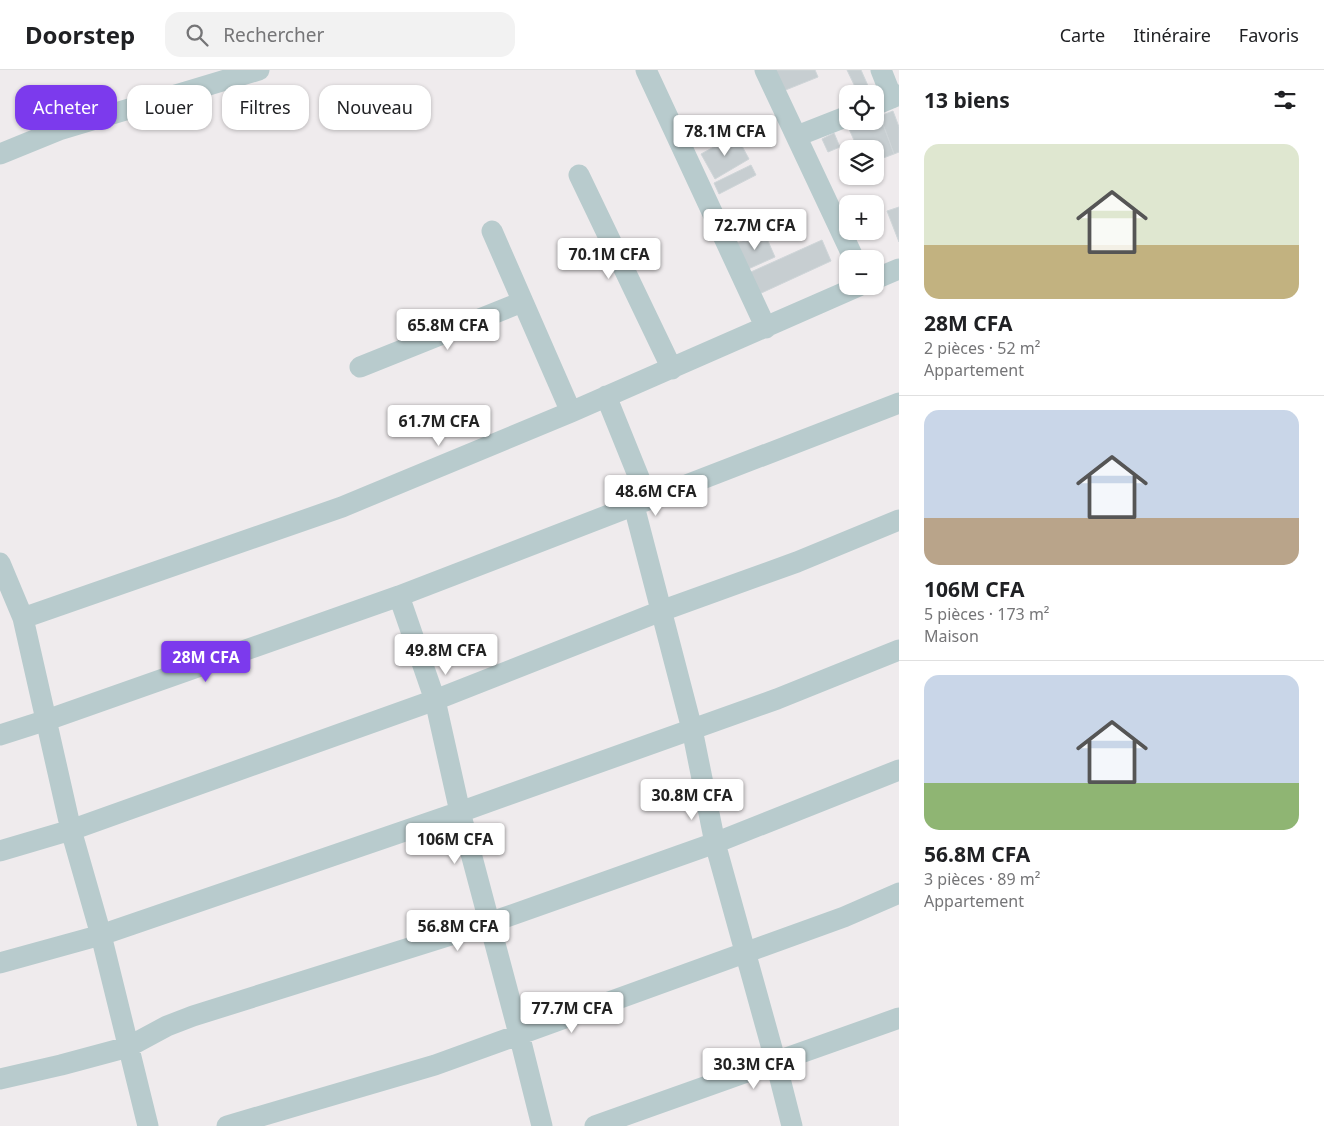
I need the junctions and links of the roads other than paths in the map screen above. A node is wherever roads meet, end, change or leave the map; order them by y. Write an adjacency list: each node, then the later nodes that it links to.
1 (260, 70): 8 (street)
2 (646, 70): 16 (street)
3 (765, 70): 7 (street)
4 (881, 70): 5 (street)
5 (889, 99)
6 (839, 120): 7 (street)
7 (797, 136): 11 (street)
8 (0, 154)
9 (579, 175): 18 (street)
10 (492, 231): 15 (street)
11 (850, 250)
12 (899, 269): 13 (street)
13 (884, 275)
14 (840, 295): 16 (street)
15 (522, 302): 17 (street); 21 (street)
16 (766, 328): 18 (street)
17 (360, 367)
18 (672, 369): 19 (street)
19 (606, 396): 21 (street); 22 (street)
20 (899, 403): 22 (street)
21 (571, 412): 27 (street)
22 (641, 503): 25 (street); 26 (street)
23 (899, 520): 26 (street)
24 (0, 563): 27 (street)
25 (399, 596): 29 (street); 30 (street)
26 (661, 611): 29 (street); 31 (street)
27 (23, 618): 30 (street)
28 (899, 650): 31 (street)
29 (436, 700): 34 (street); 35 (street)
30 (46, 720): 32 (street); 35 (street)
31 (692, 729): 34 (street); 36 (street)
32 (0, 735)
33 (899, 770): 36 (street)
34 (460, 812): 39 (street); 40 (street)
35 (71, 830): 37 (street); 40 (street)
36 (715, 843): 39 (street); 41 (street)
37 (0, 851)
38 (899, 893): 41 (street)
39 (489, 924): 44 (street); 45 (street)
40 (101, 934): 42 (street); 45 (street)
41 (745, 952): 44 (street); 46 (street)
42 (0, 963)
43 (899, 1018): 46 (street)
44 (519, 1034): 49 (street); 50 (street)
45 (128, 1047): 47 (street); 48 (street)
46 (776, 1063): 51 (street); 52 (street)
47 (0, 1079)
48 (148, 1126)
49 (227, 1126)
50 (542, 1126)
51 (595, 1126)
52 (792, 1126)

